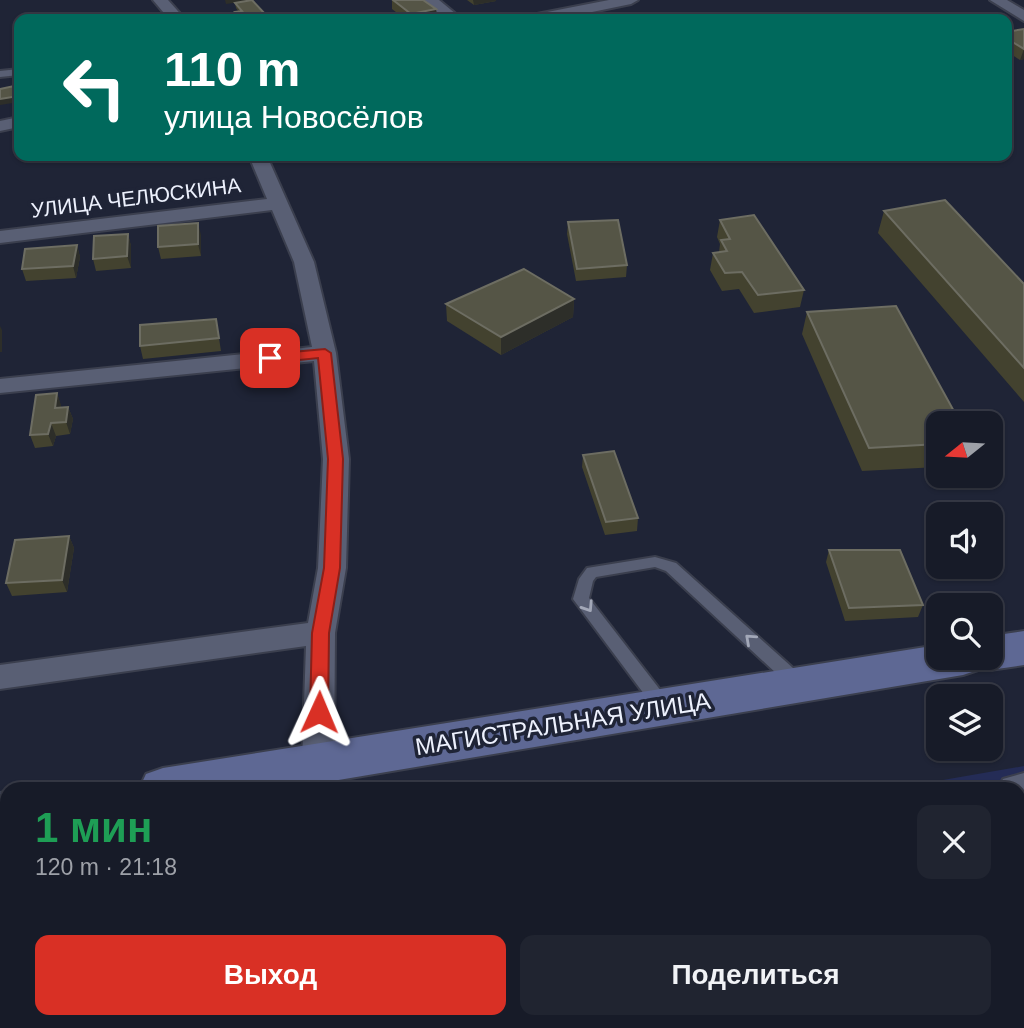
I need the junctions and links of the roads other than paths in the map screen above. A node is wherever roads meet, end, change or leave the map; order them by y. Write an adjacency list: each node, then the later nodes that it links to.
1 (160, 0): 6 (street)
2 (430, 0): 7 (street)
3 (631, 0): 5 (street)
4 (997, 0): 9 (street)
5 (585, 4): 8 (street)
6 (173, 14)
7 (448, 14)
8 (553, 14)
9 (1024, 16)
10 (260, 161): 11 (street)
11 (277, 204): 12 (street, УЛИЦА ЧЕЛЮСКИНА); 13 (street)
12 (0, 237)
13 (325, 353): 14 (street); 15 (street)
14 (0, 386)
15 (321, 633): 19 (street); 22 (street)
16 (1024, 648): 17 (main road)
17 (1003, 651)
18 (926, 664): 20 (main road, МАГИСТРАЛЬНАЯ УЛИЦА)
19 (0, 677)
20 (800, 685): 21 (main road, МАГИСТРАЛЬНАЯ УЛИЦА); 21 (lane, one-way to 21)
21 (664, 707): 22 (main road, МАГИСТРАЛЬНАЯ УЛИЦА)
22 (318, 764): 23 (main road, МАГИСТРАЛЬНАЯ УЛИЦА)
23 (206, 782)

